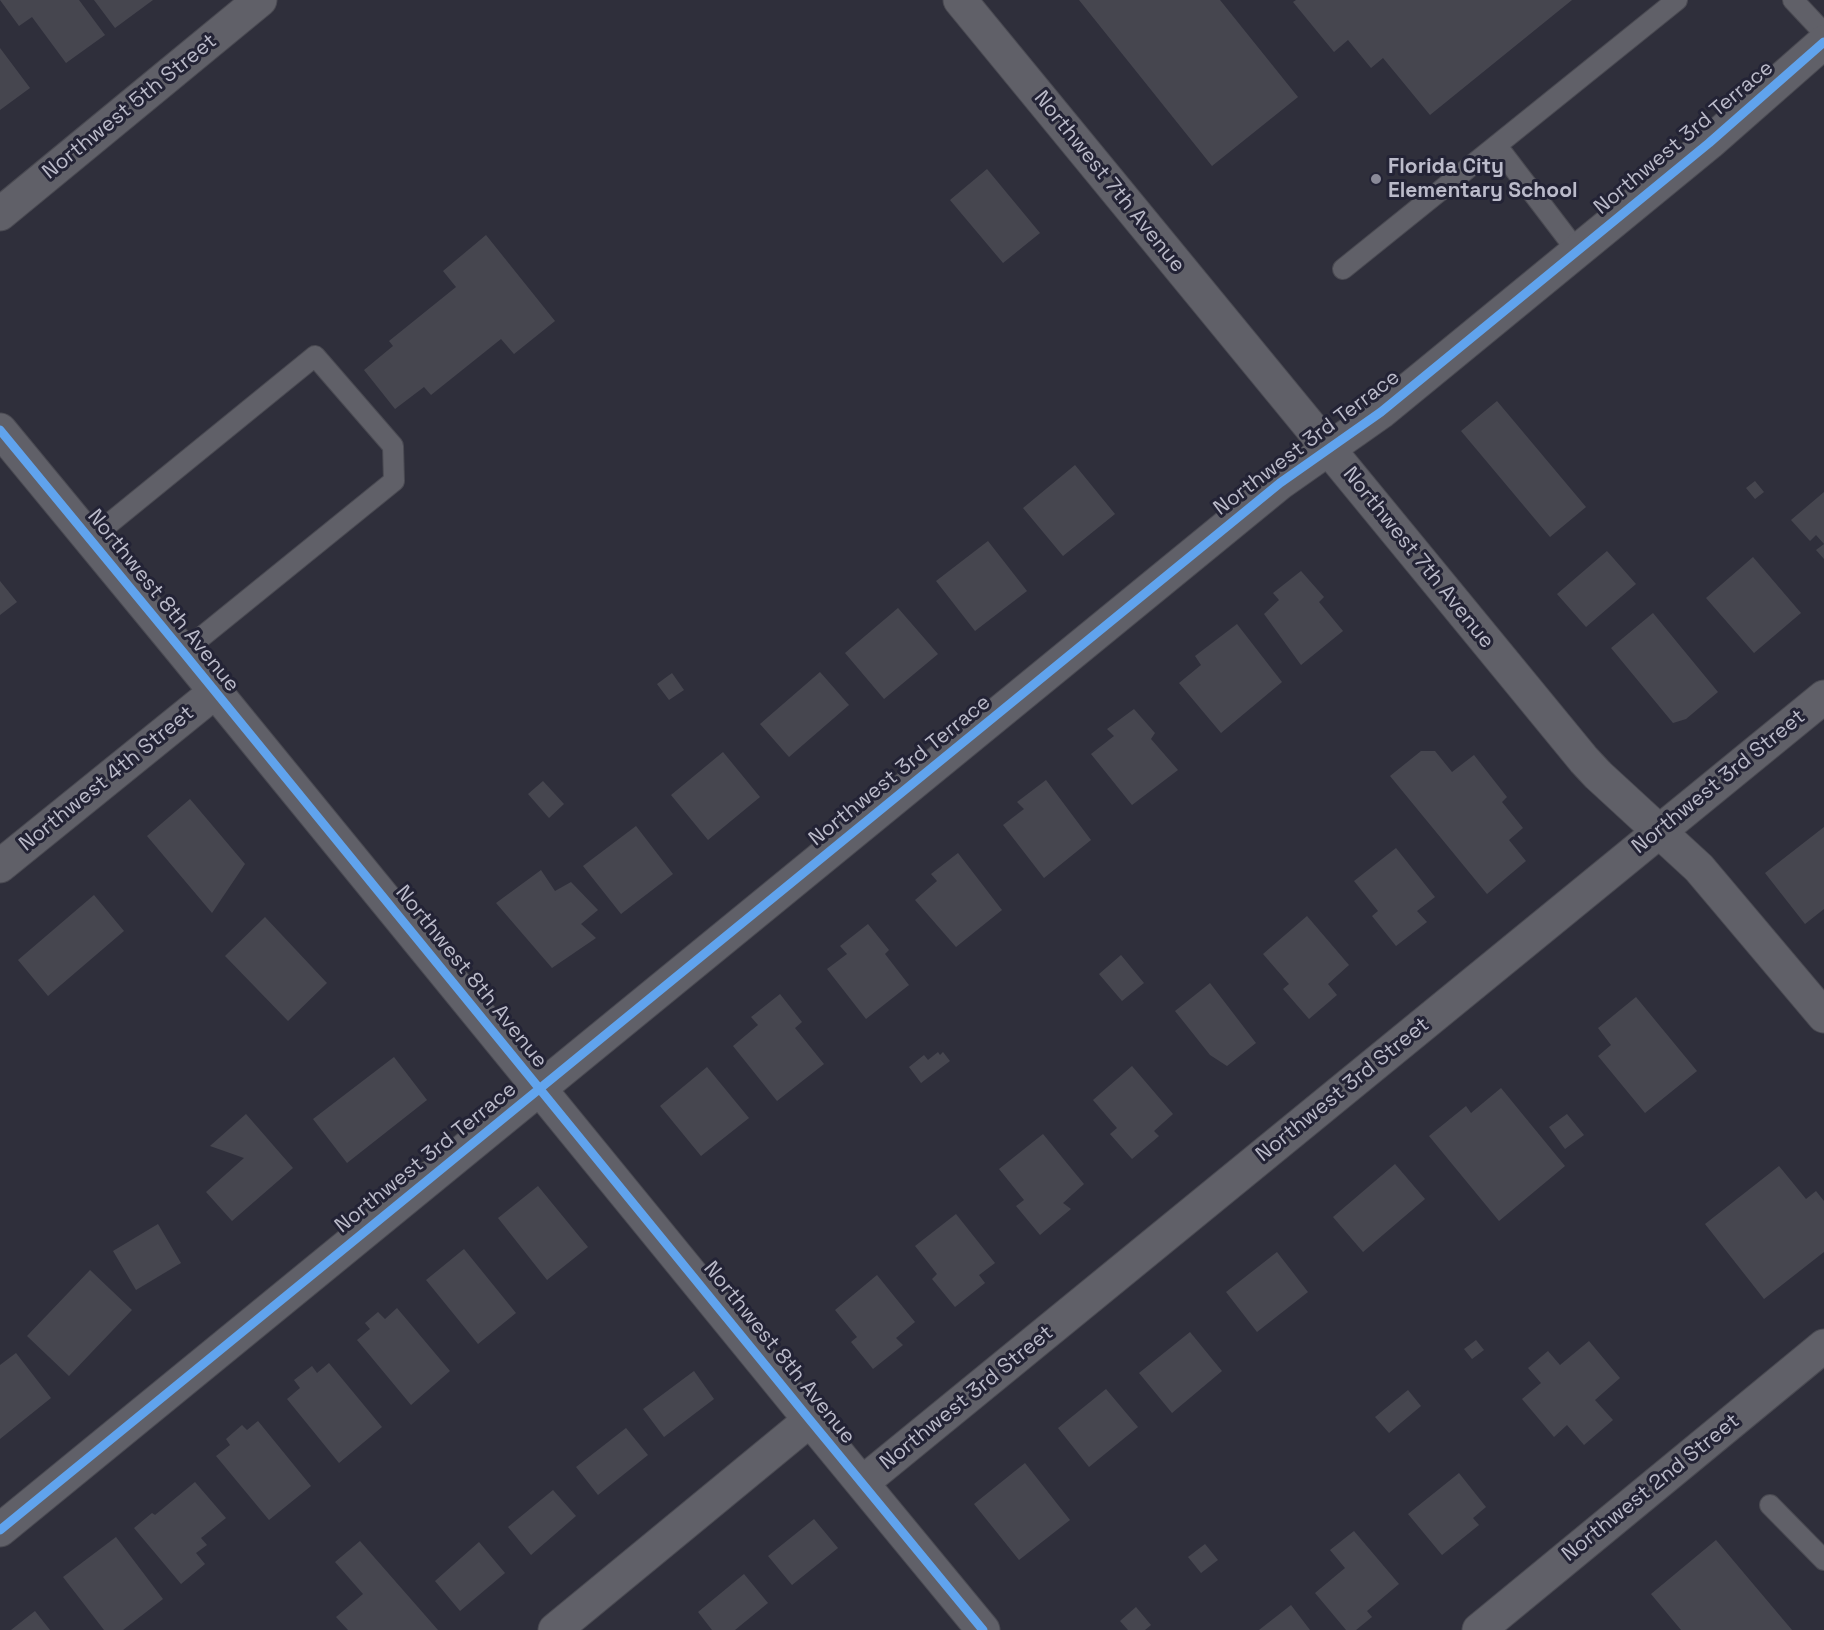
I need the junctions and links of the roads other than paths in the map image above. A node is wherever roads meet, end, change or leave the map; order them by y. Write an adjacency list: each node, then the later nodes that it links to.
1 (260, 0): 8 (street, Northwest 5th Street)
2 (960, 0): 12 (street, Northwest 7th Avenue)
3 (1677, 0): 7 (lane)
4 (1793, 0): 5 (lane)
5 (1824, 33)
6 (1824, 42): 9 (street, Northwest 3rd Terrace)
7 (1497, 146): 9 (lane); 10 (lane)
8 (0, 214)
9 (1577, 251): 12 (street, Northwest 3rd Terrace)
10 (1343, 269)
11 (0, 430): 13 (street, Northwest 8th Avenue)
12 (1329, 450): 17 (street, Northwest 7th Avenue); 20 (street, Northwest 3rd Terrace)
13 (90, 540): 14 (street, Northwest 8th Avenue); 14 (lane)
14 (183, 652): 15 (street, Northwest 8th Avenue)
15 (214, 692): 18 (street, Northwest 4th Street); 20 (street, Northwest 8th Avenue)
16 (1824, 697): 17 (street, Northwest 3rd Street)
17 (1658, 831): 19 (street, Northwest 7th Avenue); 23 (street, Northwest 3rd Street)
18 (0, 866)
19 (1824, 1016)
20 (539, 1088): 22 (street, Northwest 8th Avenue); 25 (street, Northwest 3rd Terrace)
21 (1824, 1346): 29 (street, Northwest 2nd Street)
22 (810, 1420): 23 (street, Northwest 8th Avenue); 27 (street)
23 (862, 1483): 28 (street, Northwest 8th Avenue)
24 (1770, 1505): 26 (lane)
25 (0, 1530)
26 (1824, 1560)
27 (555, 1630)
28 (983, 1630)
29 (1479, 1630)

